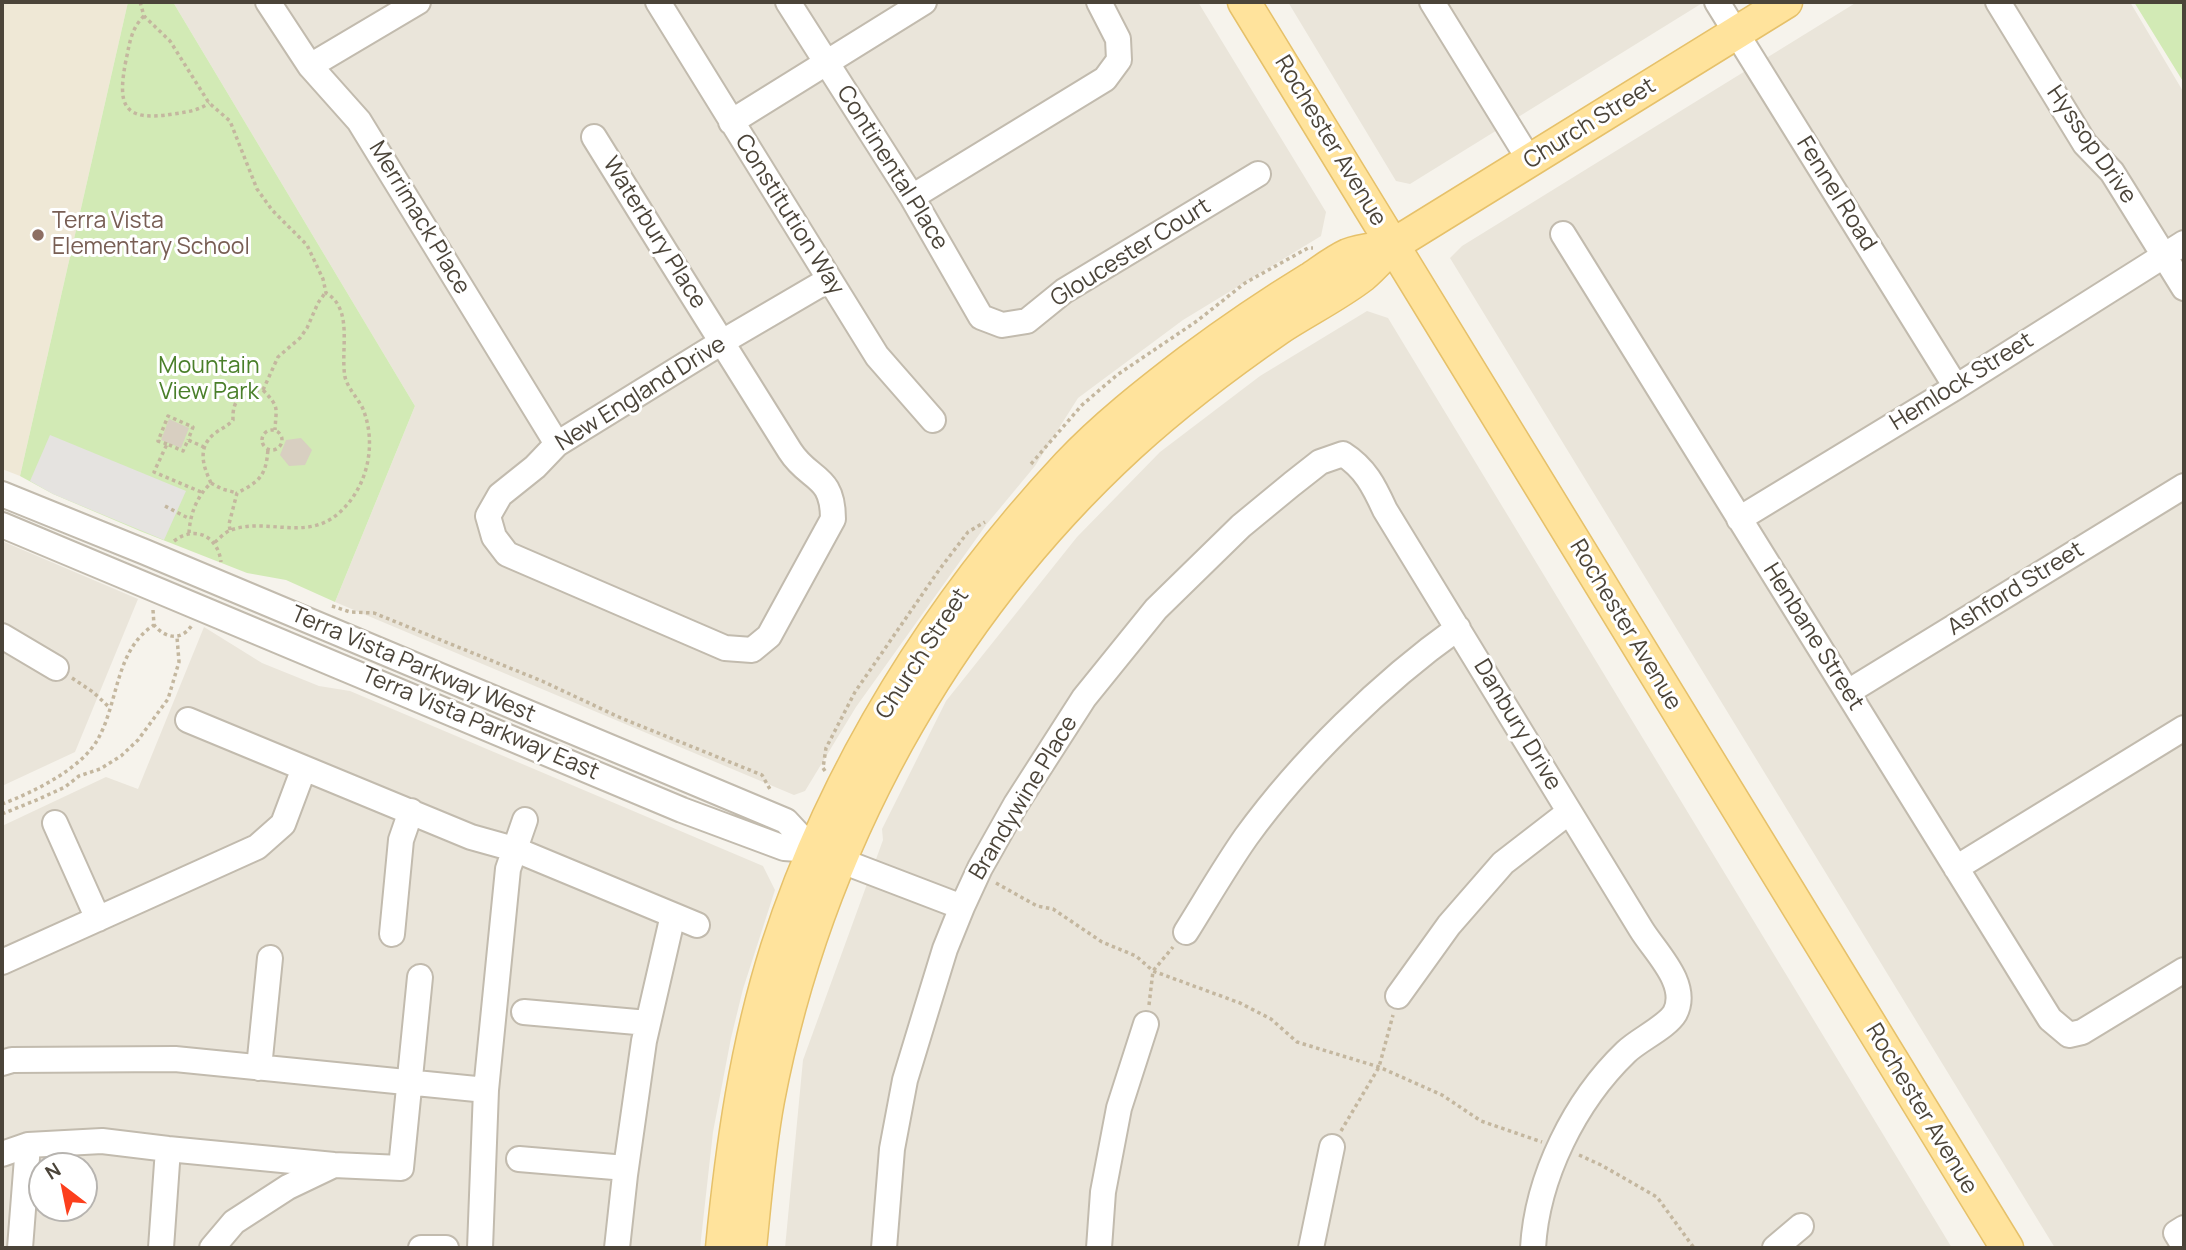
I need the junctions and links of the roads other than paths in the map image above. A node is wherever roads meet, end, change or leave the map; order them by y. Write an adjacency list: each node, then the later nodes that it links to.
1 (268, 2): 14 (street, Merrimack Place)
2 (418, 2): 14 (street)
3 (658, 2): 15 (street, Constitution Way)
4 (788, 2): 13 (street, Continental Place)
5 (924, 2): 13 (street)
6 (1099, 2): 19 (street)
7 (1244, 2): 21 (main road, Rochester Avenue)
8 (1432, 2): 17 (street)
9 (1717, 2): 12 (street, Fennel Road)
10 (1786, 2): 12 (main road, Church Street)
11 (1998, 2): 22 (street, Hyssop Drive)
12 (1736, 33): 17 (main road, Church Street); 27 (street, Fennel Road)
13 (826, 62): 15 (street); 19 (street, Continental Place)
14 (310, 66): 29 (street, Merrimack Place)
15 (731, 122): 23 (street, Constitution Way)
16 (594, 137): 26 (street, Waterbury Place)
17 (1530, 161): 21 (main road, Church Street)
18 (1258, 174): 25 (street, Gloucester Court)
19 (912, 197): 25 (street, Continental Place)
20 (1563, 234): 33 (street, Henbane Street)
21 (1393, 245): 48 (main road, Church Street); 90 (main road, Rochester Avenue)
22 (2174, 249): 24 (street, Hyssop Drive); 27 (street, Hemlock Street)
23 (828, 280): 26 (street, New England Drive); 28 (street, Constitution Way)
24 (2184, 288)
25 (1002, 325)
26 (722, 342): 29 (street, New England Drive); 37 (street, Waterbury Place)
27 (1956, 387): 33 (street, Hemlock Street)
28 (933, 420)
29 (557, 444): 37 (street, New England Drive)
30 (1343, 454): 35 (street, Danbury Drive); 50 (street, Brandywine Place)
31 (2184, 486): 39 (street, Ashford Street)
32 (2, 494): 48 (street, Terra Vista Parkway West)
33 (1739, 519): 39 (street, Henbane Street)
34 (2, 525): 48 (street, Terra Vista Parkway East)
35 (1458, 628): 44 (street, Danbury Drive); 54 (street)
36 (2, 636): 38 (street)
37 (752, 650)
38 (56, 667)
39 (1848, 692): 49 (street, Henbane Street)
40 (188, 720): 42 (street)
41 (2184, 728): 49 (street)
42 (304, 768): 43 (street); 52 (street)
43 (411, 811): 47 (street); 55 (street)
44 (1569, 812): 60 (street); 88 (street, Danbury Drive)
45 (525, 820): 47 (street)
46 (55, 823): 52 (street)
47 (514, 849): 51 (street); 67 (street)
48 (826, 855): 50 (street, Terra Vista Parkway East); 83 (main road, Church Street); 84 (main road, Church Street)
49 (1956, 868): 58 (street, Henbane Street)
50 (962, 907): 85 (street, Brandywine Place)
51 (673, 915): 53 (street); 62 (street)
52 (98, 919): 57 (street)
53 (697, 925)
54 (1186, 932)
55 (392, 934)
56 (270, 958): 65 (street)
57 (2, 962)
58 (2184, 970)
59 (419, 977): 66 (street)
60 (1398, 996)
61 (524, 1012): 62 (street)
62 (648, 1023): 74 (street)
63 (1146, 1024): 86 (street)
64 (2, 1063): 65 (street)
65 (259, 1068): 66 (street)
66 (410, 1083): 67 (street); 73 (street)
67 (486, 1090): 81 (street)
68 (28, 1144): 70 (street); 71 (street); 76 (street)
69 (1332, 1147): 87 (street)
70 (168, 1149): 73 (street); 77 (street)
71 (2, 1154)
72 (519, 1159): 74 (street)
73 (334, 1165): 78 (street)
74 (626, 1168): 82 (street)
75 (1801, 1226): 89 (street)
76 (20, 1248)
77 (161, 1248)
78 (212, 1248)
79 (421, 1248): 80 (street)
80 (446, 1248)
81 (480, 1248)
82 (618, 1248)
83 (722, 1248)
84 (750, 1248)
85 (884, 1248)
86 (1099, 1248)
87 (1311, 1248)
88 (1533, 1248)
89 (1775, 1248)
90 (2007, 1248)

